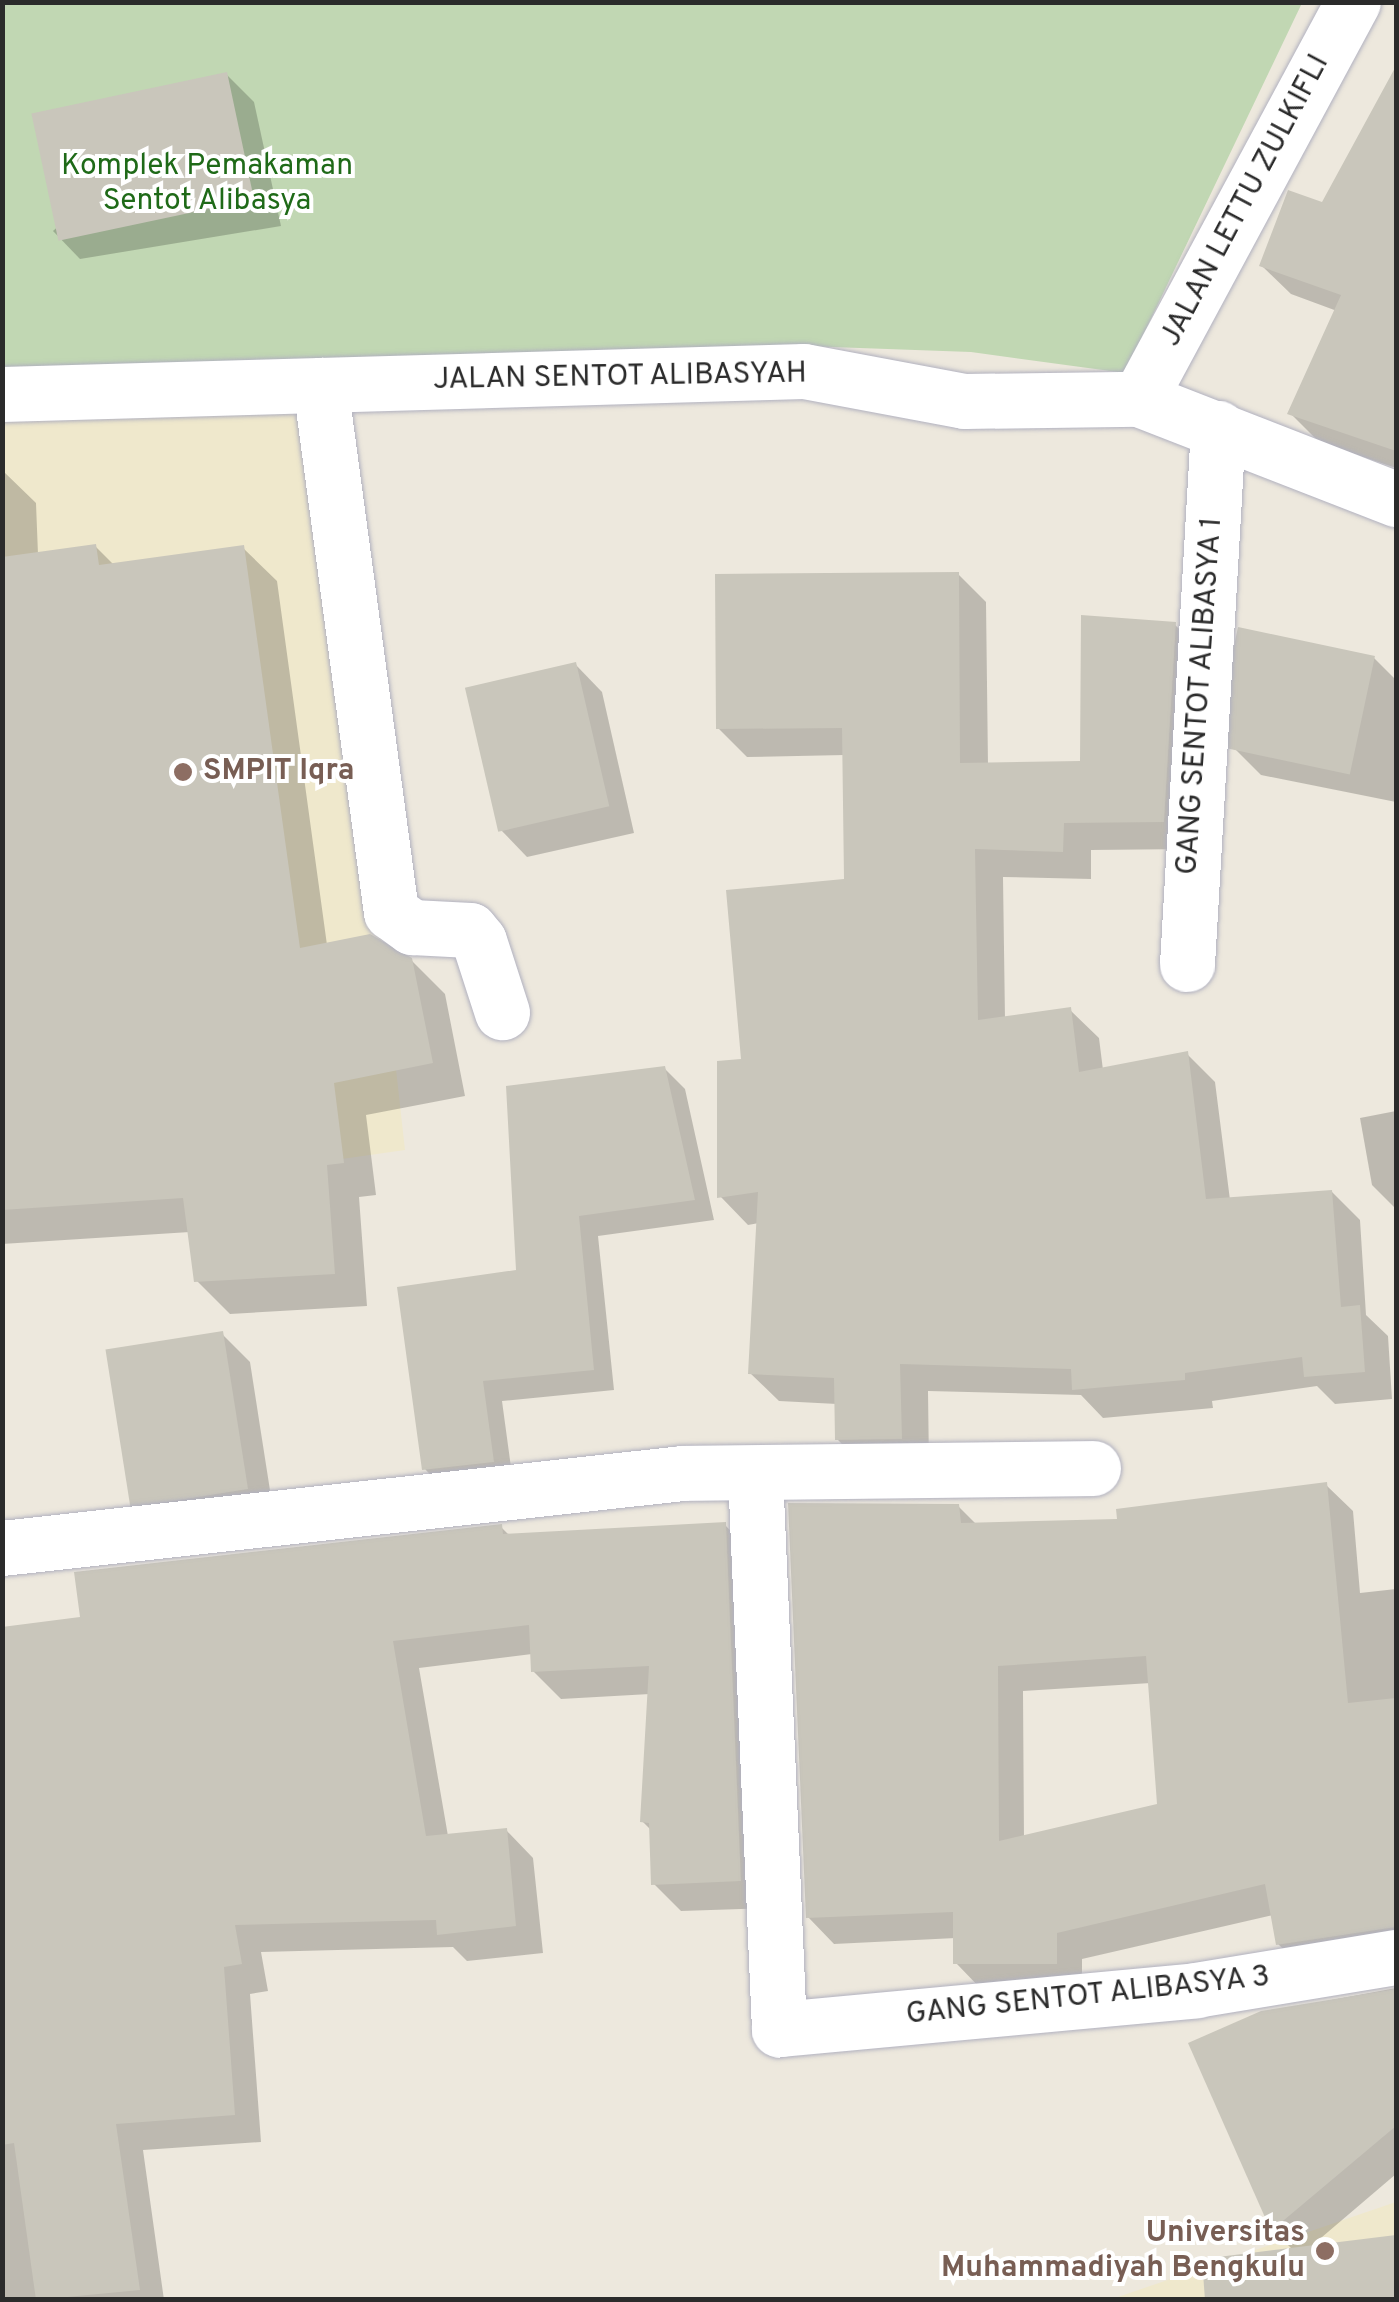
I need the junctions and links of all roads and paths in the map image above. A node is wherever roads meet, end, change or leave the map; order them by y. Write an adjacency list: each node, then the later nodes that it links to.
1 (1353, 2): 4 (street, JALAN LETTU ZULKIFLI)
2 (320, 385): 3 (street, JALAN SENTOT ALIBASYAH); 4 (street, JALAN SENTOT ALIBASYAH); 8 (street)
3 (2, 394)
4 (1139, 400): 5 (street, JALAN SENTOT ALIBASYAH)
5 (1218, 428): 6 (street, JALAN SENTOT ALIBASYAH); 7 (street, GANG SENTOT ALIBASYA 1)
6 (1396, 499)
7 (1187, 964)
8 (502, 1012)
9 (1094, 1468): 10 (street)
10 (755, 1473): 11 (street); 12 (street, GANG SENTOT ALIBASYA 3)
11 (2, 1548)
12 (1396, 1957)

